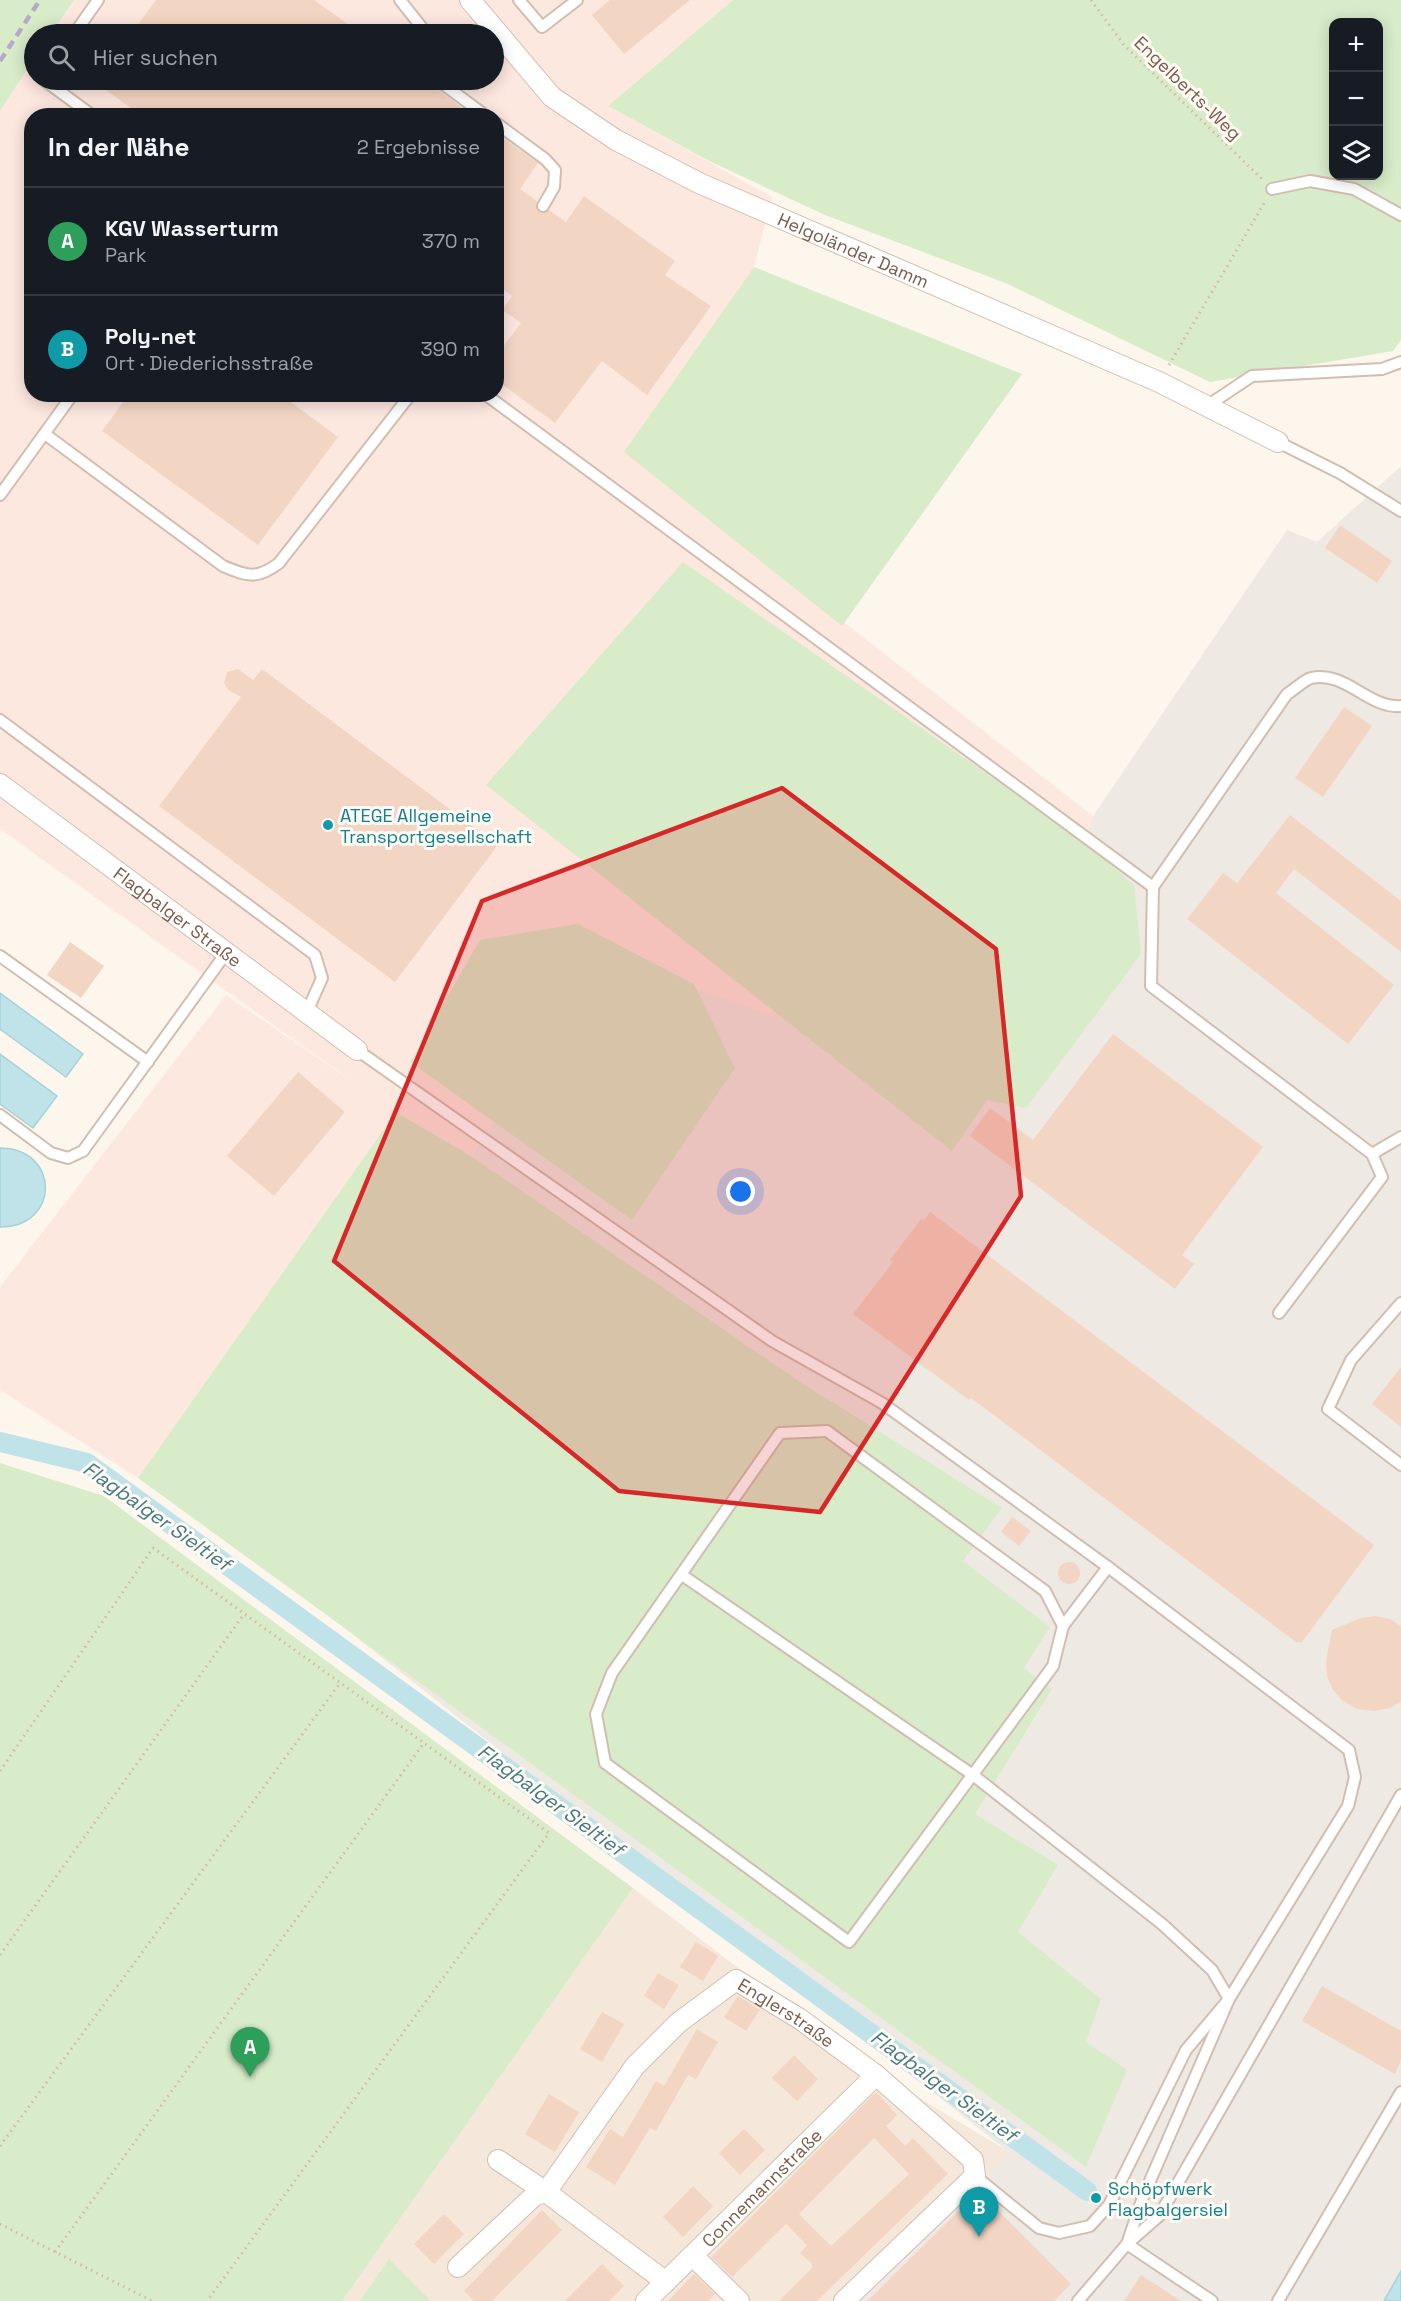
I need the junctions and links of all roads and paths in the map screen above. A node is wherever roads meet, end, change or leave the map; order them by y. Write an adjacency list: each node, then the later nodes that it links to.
1 (98, 0): 7 (lane)
2 (400, 0): 8 (lane)
3 (470, 0): 9 (street, Helgoländer Damm)
4 (519, 0): 5 (lane)
5 (577, 0)
6 (1091, 0): 16 (path, Engelberts-Weg)
7 (81, 24)
8 (419, 24)
9 (490, 24)
10 (504, 40): 20 (street, Helgoländer Damm)
11 (58, 90): 13 (lane)
12 (451, 90): 14 (lane)
13 (82, 108)
14 (475, 108)
15 (504, 129): 17 (lane)
16 (1272, 189): 18 (lane); 20 (path)
17 (543, 206)
18 (1401, 215)
19 (1401, 362): 24 (lane)
20 (1159, 382): 24 (street, Helgoländer Damm)
21 (67, 402): 25 (lane)
22 (405, 402): 25 (lane)
23 (496, 402): 32 (lane)
24 (1207, 406): 26 (street, Helgoländer Damm)
25 (45, 434): 27 (lane)
26 (1278, 442): 28 (lane)
27 (0, 495)
28 (1401, 511)
29 (1401, 706): 32 (lane)
30 (0, 720): 35 (lane)
31 (1, 786): 33 (street, Flagbalger Straße)
32 (1153, 887): 40 (lane)
33 (226, 953): 35 (street, Flagbalger Straße); 37 (lane)
34 (0, 956): 37 (lane)
35 (306, 1014): 36 (street, Flagbalger Straße)
36 (357, 1050): 44 (lane)
37 (148, 1062): 38 (lane)
38 (0, 1115)
39 (1401, 1137): 40 (lane)
40 (1372, 1154): 42 (lane)
41 (1401, 1303): 43 (lane)
42 (1279, 1313)
43 (1401, 1465)
44 (1108, 1567): 47 (lane); 54 (lane)
45 (682, 1575): 47 (lane); 51 (lane); 51 (lane)
46 (244, 1614): 48 (path); 50 (path); 53 (path)
47 (1063, 1626): 51 (lane)
48 (340, 1683): 49 (path); 57 (path)
49 (424, 1743): 64 (path); 69 (path)
50 (0, 1771)
51 (973, 1775): 54 (lane)
52 (1401, 1795): 63 (lane)
53 (0, 1955)
54 (1229, 1999): 59 (lane); 63 (lane)
55 (876, 2075): 59 (street, Englerstraße); 60 (street, Englerstraße); 65 (street, Connemannstraße)
56 (1401, 2092): 75 (lane)
57 (0, 2146)
58 (498, 2160): 60 (street)
59 (974, 2168): 72 (street)
60 (546, 2192): 66 (street, Englerstraße); 67 (street)
61 (2, 2224): 62 (path); 64 (path)
62 (0, 2230)
63 (1127, 2244): 73 (lane); 74 (lane)
64 (55, 2252): 68 (path)
65 (693, 2256): 67 (street, Connemannstraße); 71 (street)
66 (458, 2267)
67 (666, 2282): 70 (street, Connemannstraße)
68 (152, 2301)
69 (207, 2301)
70 (646, 2301)
71 (739, 2301)
72 (844, 2301)
73 (1078, 2301)
74 (1212, 2301)
75 (1278, 2301)

